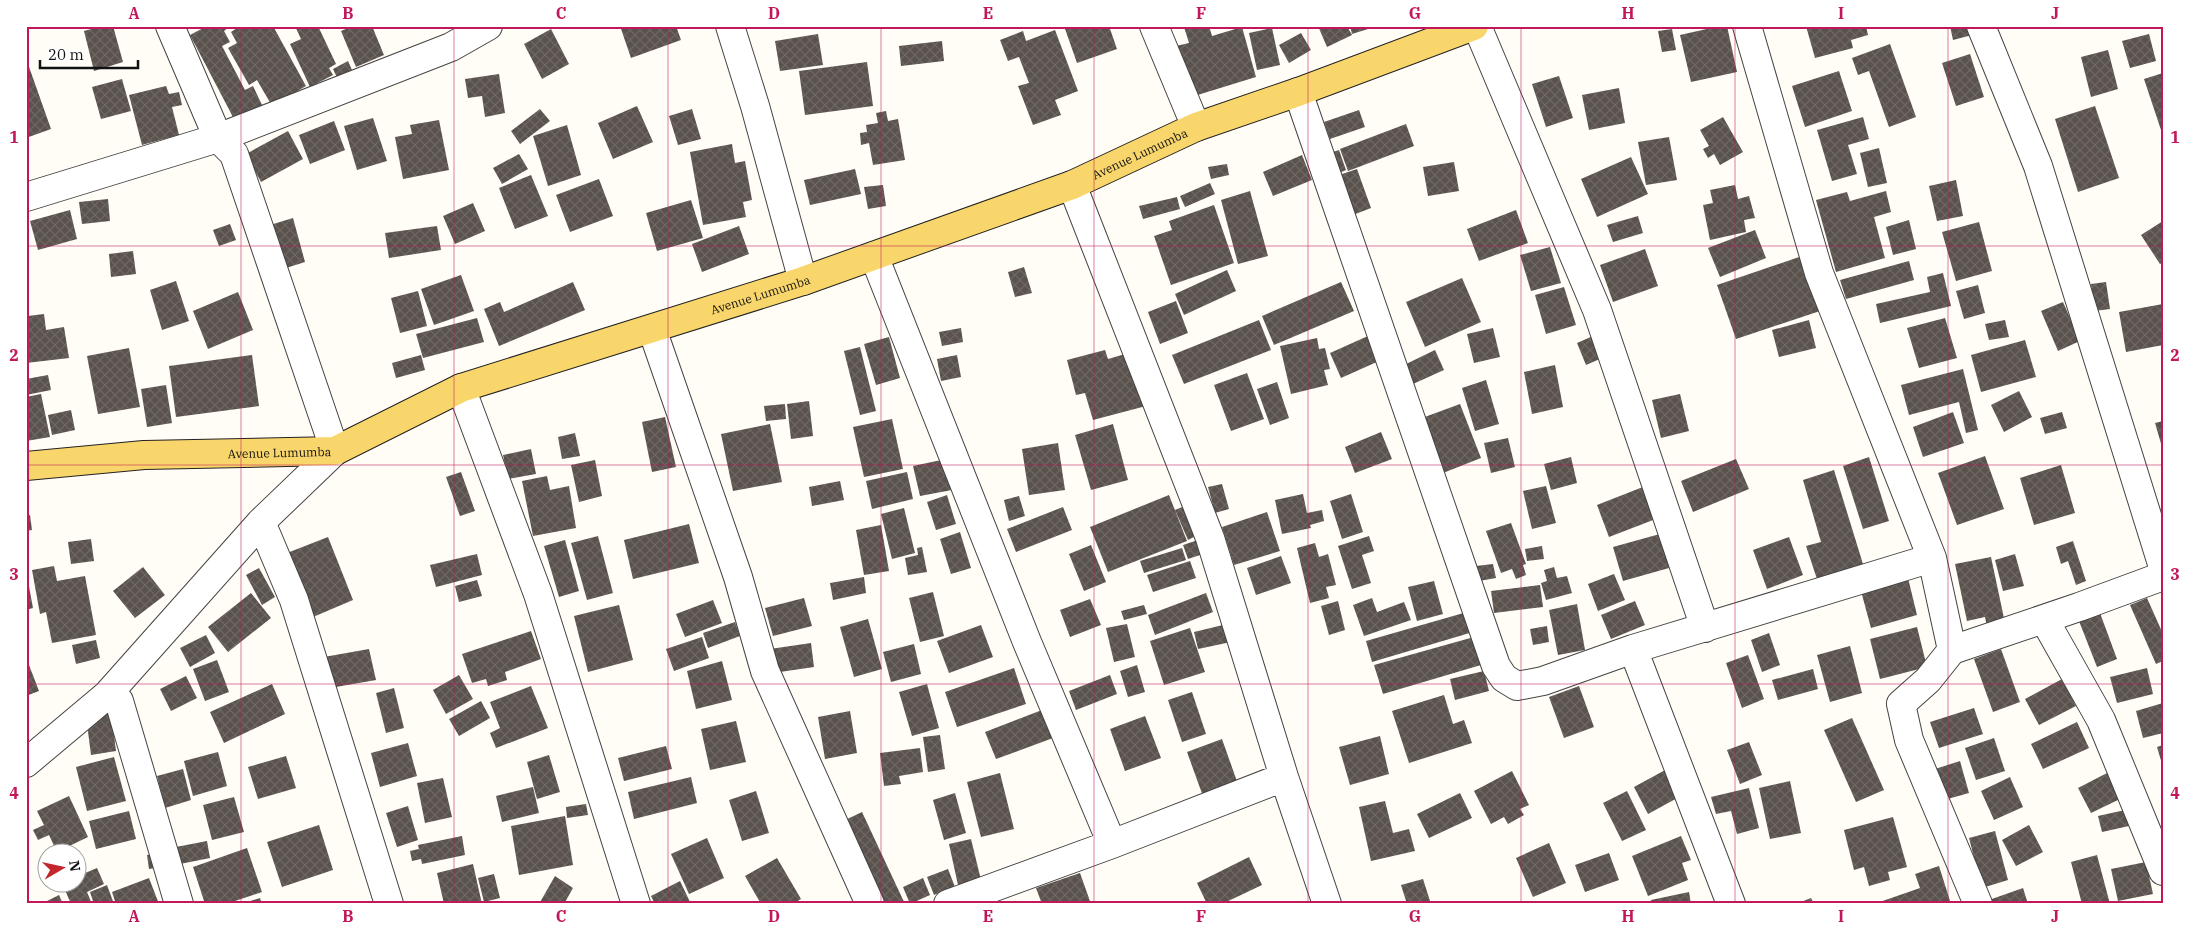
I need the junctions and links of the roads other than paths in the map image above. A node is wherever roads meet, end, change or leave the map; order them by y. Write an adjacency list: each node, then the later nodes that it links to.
1 (170, 26): 10 (street)
2 (488, 26): 10 (street)
3 (730, 26): 14 (street)
4 (1154, 26): 9 (street)
5 (1475, 26): 8 (main road, Avenue Lumumba); 24 (street)
6 (1747, 26): 20 (street)
7 (1980, 26): 21 (street)
8 (1298, 92): 9 (main road, Avenue Lumumba); 25 (street)
9 (1196, 127): 11 (main road, Avenue Lumumba)
10 (218, 138): 12 (street); 17 (street)
11 (1072, 185): 13 (main road, Avenue Lumumba); 29 (street)
12 (26, 196)
13 (874, 256): 14 (main road, Avenue Lumumba); 30 (street)
14 (803, 281): 15 (main road, Avenue Lumumba)
15 (652, 329): 16 (main road, Avenue Lumumba); 35 (street)
16 (461, 388): 17 (main road, Avenue Lumumba); 34 (street)
17 (335, 451): 18 (main road, Avenue Lumumba); 19 (street)
18 (26, 466)
19 (261, 522): 27 (street); 33 (street)
20 (1932, 558): 24 (street); 26 (street)
21 (2163, 566)
22 (2163, 576): 23 (street)
23 (2044, 619): 26 (street); 31 (street)
24 (1705, 628): 25 (street)
25 (1633, 649): 38 (street)
26 (1952, 650): 39 (street)
27 (107, 694): 28 (street); 32 (street)
28 (26, 763)
29 (1284, 777): 30 (street); 37 (street)
30 (1112, 844): 36 (street)
31 (2163, 871)
32 (179, 904)
33 (389, 904)
34 (636, 904)
35 (870, 904)
36 (948, 904)
37 (1327, 904)
38 (1731, 904)
39 (1978, 904)

